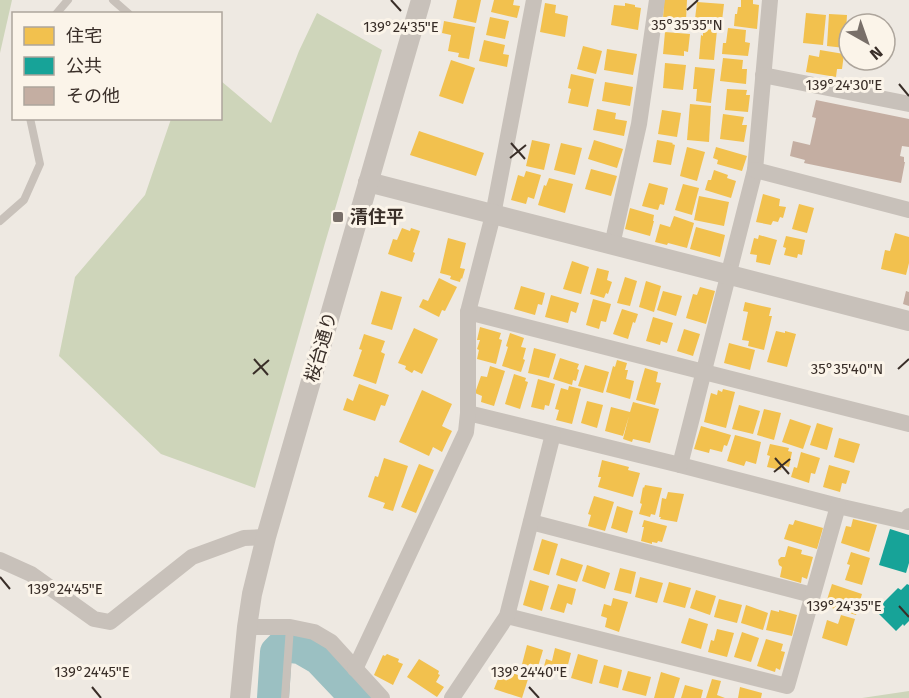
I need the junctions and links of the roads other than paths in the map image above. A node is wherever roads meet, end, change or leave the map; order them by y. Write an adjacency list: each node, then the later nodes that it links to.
1 (68, 0): 7 (lane)
2 (113, 0): 8 (lane)
3 (421, 0): 13 (street, 桜台通り)
4 (534, 0): 15 (street)
5 (657, 0): 17 (street)
6 (770, 0): 9 (street)
7 (58, 12)
8 (127, 12)
9 (763, 75): 10 (street); 12 (street)
10 (909, 104)
11 (30, 120): 16 (lane)
12 (755, 170): 14 (street); 18 (street)
13 (368, 182): 15 (street); 29 (street, 桜台通り)
14 (909, 210)
15 (493, 215): 17 (street); 19 (street)
16 (0, 221)
17 (612, 245): 18 (street)
18 (728, 275): 20 (street); 21 (street)
19 (468, 312): 21 (street); 22 (street)
20 (909, 321)
21 (704, 372): 23 (street); 25 (street)
22 (468, 413): 24 (street); 35 (street)
23 (909, 424)
24 (554, 434): 25 (street); 28 (street)
25 (680, 465): 26 (street)
26 (838, 506): 27 (street); 31 (street)
27 (909, 516)
28 (531, 522): 31 (street); 32 (street)
29 (266, 537): 30 (street); 33 (street, 桜台通り)
30 (0, 560)
31 (812, 595): 32 (street)
32 (507, 616): 39 (street)
33 (247, 627): 34 (street); 36 (street, 桜台通り)
34 (290, 633): 35 (street); 37 (lane)
35 (355, 669): 38 (street)
36 (240, 698)
37 (285, 698)
38 (382, 698)
39 (452, 698)

